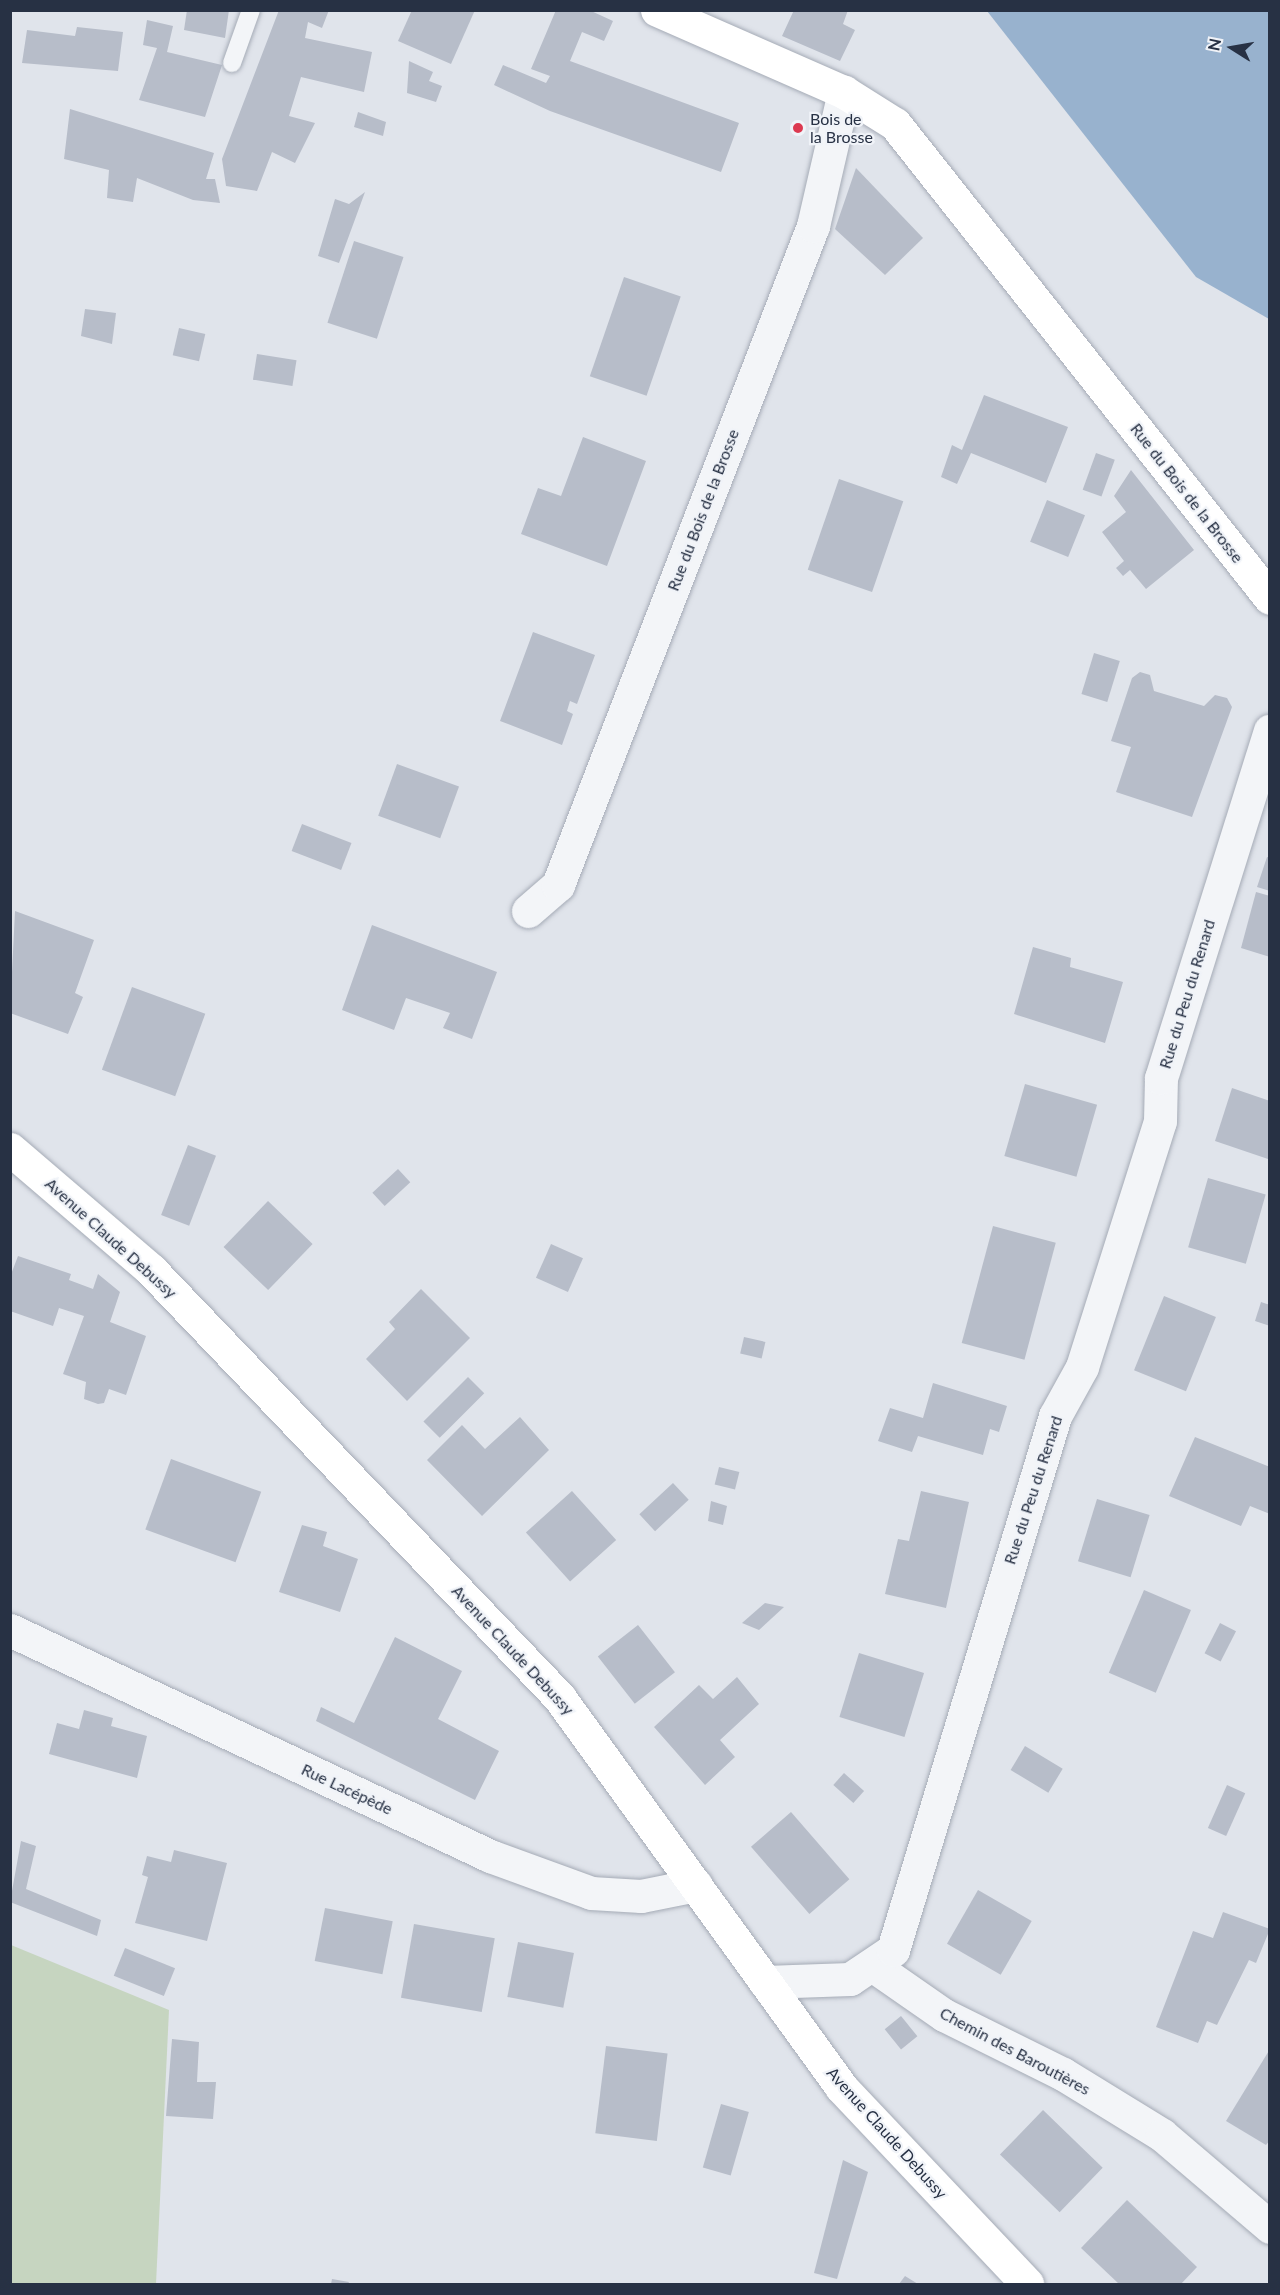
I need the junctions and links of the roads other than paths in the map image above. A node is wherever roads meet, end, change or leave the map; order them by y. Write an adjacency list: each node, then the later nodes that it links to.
1 (251, 10): 3 (lane)
2 (657, 10): 4 (main road, Rue du Bois de la Brosse)
3 (232, 63)
4 (844, 92): 5 (main road, Rue du Bois de la Brosse); 7 (street, Rue du Bois de la Brosse)
5 (1269, 598)
6 (1269, 731): 11 (street, Rue du Peu du Renard)
7 (528, 911)
8 (10, 1149): 10 (main road, Avenue Claude Debussy)
9 (10, 1630): 10 (street, Rue Lacépède)
10 (696, 1885): 12 (main road, Avenue Claude Debussy)
11 (872, 1965): 12 (street, Rue du Peu du Renard); 13 (street, Chemin des Baroutières)
12 (765, 1982): 14 (main road, Avenue Claude Debussy)
13 (1269, 2227)
14 (1027, 2284)

